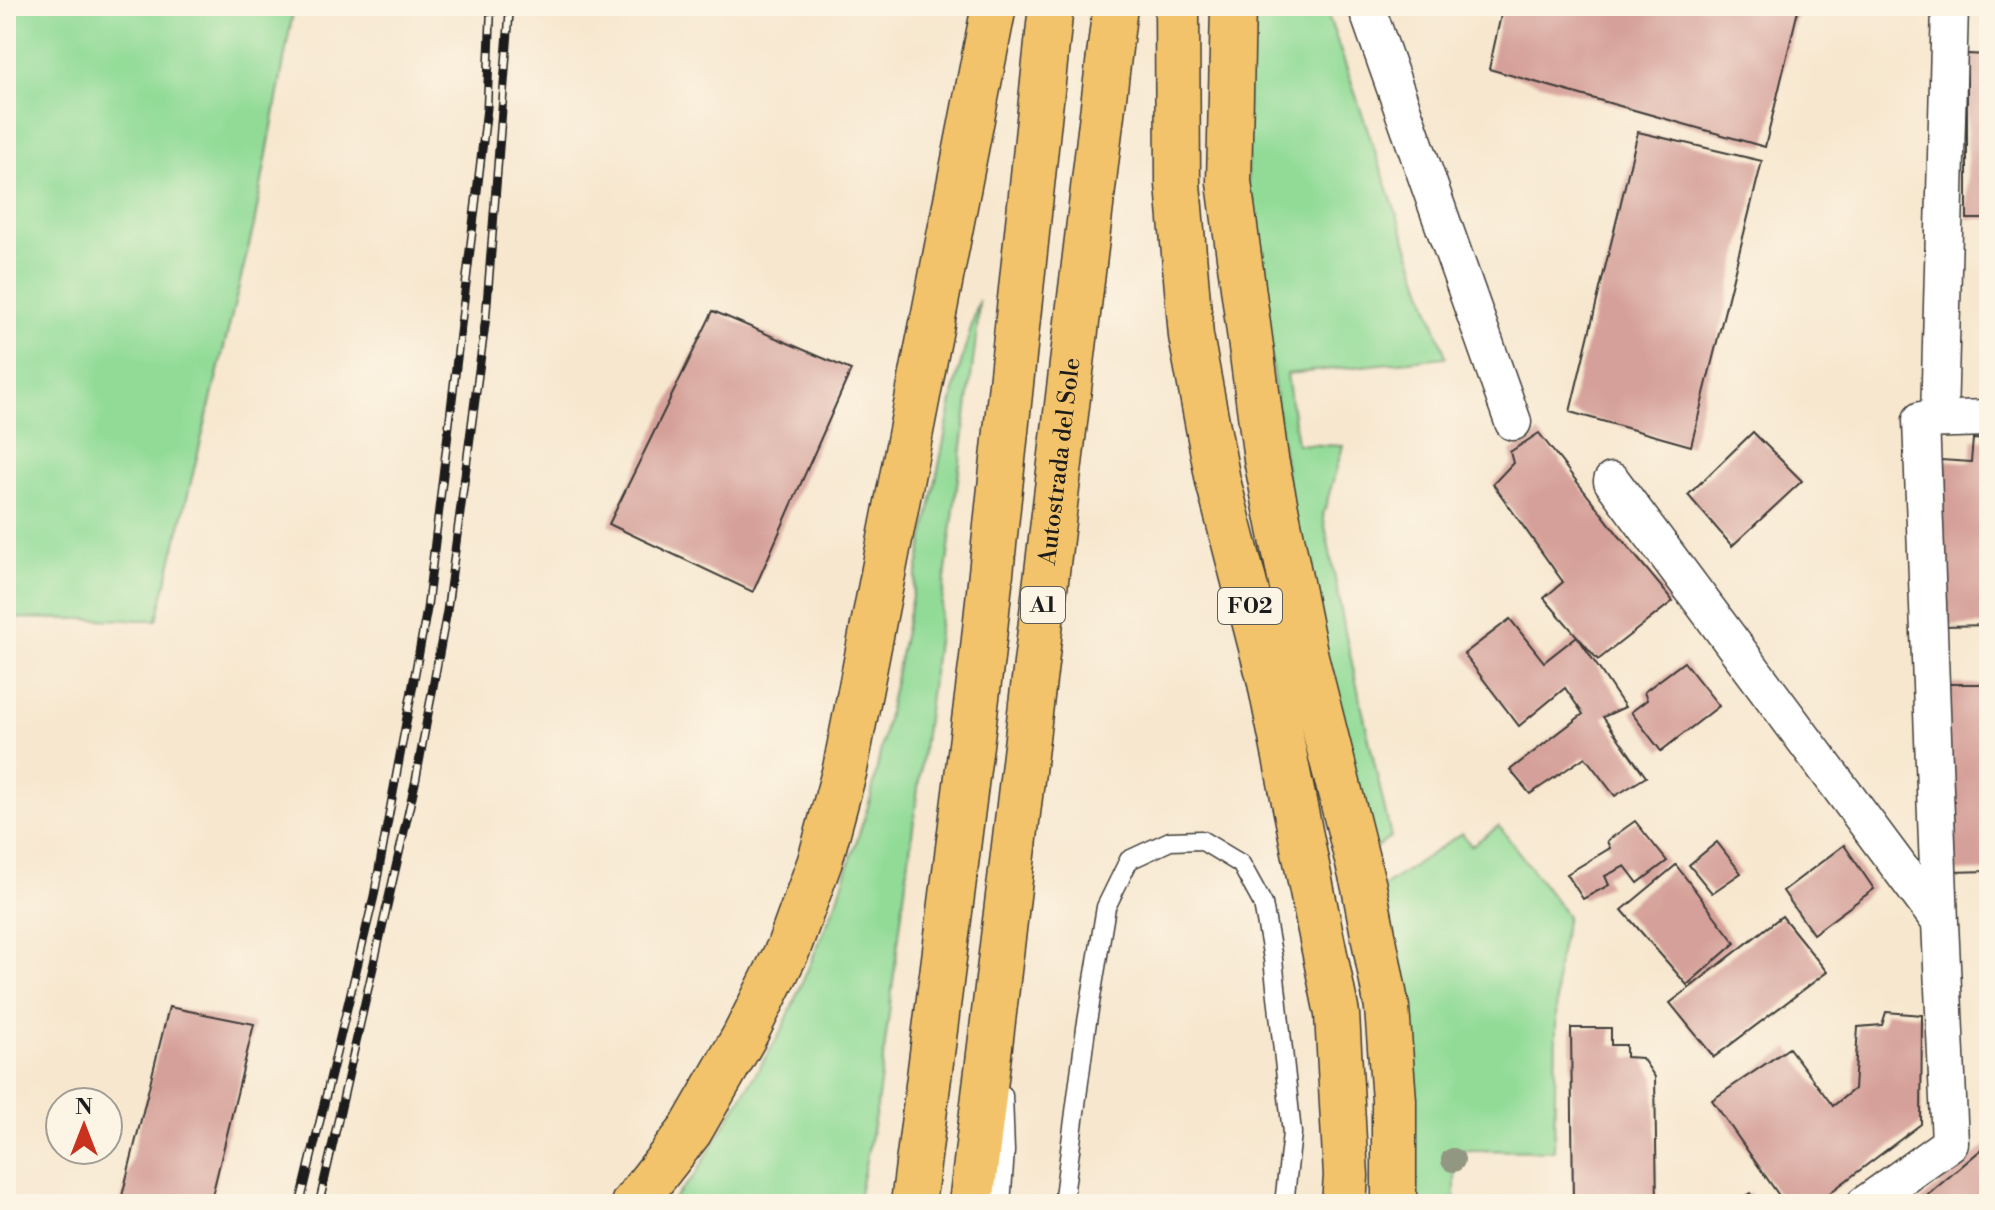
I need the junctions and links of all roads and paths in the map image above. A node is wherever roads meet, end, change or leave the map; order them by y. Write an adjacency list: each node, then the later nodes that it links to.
1 (994, 6): 14 (highway)
2 (1051, 6): 15 (highway, A1)
3 (1115, 6): 13 (highway, Autostrada del Sole / A1)
4 (1177, 6): 20 (highway, F02)
5 (1233, 6): 21 (highway)
6 (1366, 6): 10 (street)
7 (1950, 6): 9 (street)
8 (1989, 418): 9 (street)
9 (1939, 419): 12 (street)
10 (1513, 422)
11 (1612, 481): 12 (street)
12 (1940, 922): 22 (street)
13 (998, 983): 16 (highway, Autostrada del Sole / A1); 17 (lane)
14 (633, 1204)
15 (913, 1204)
16 (971, 1204)
17 (1001, 1204)
18 (1063, 1204): 19 (lane)
19 (1284, 1204)
20 (1344, 1204)
21 (1394, 1204)
22 (1865, 1204)

